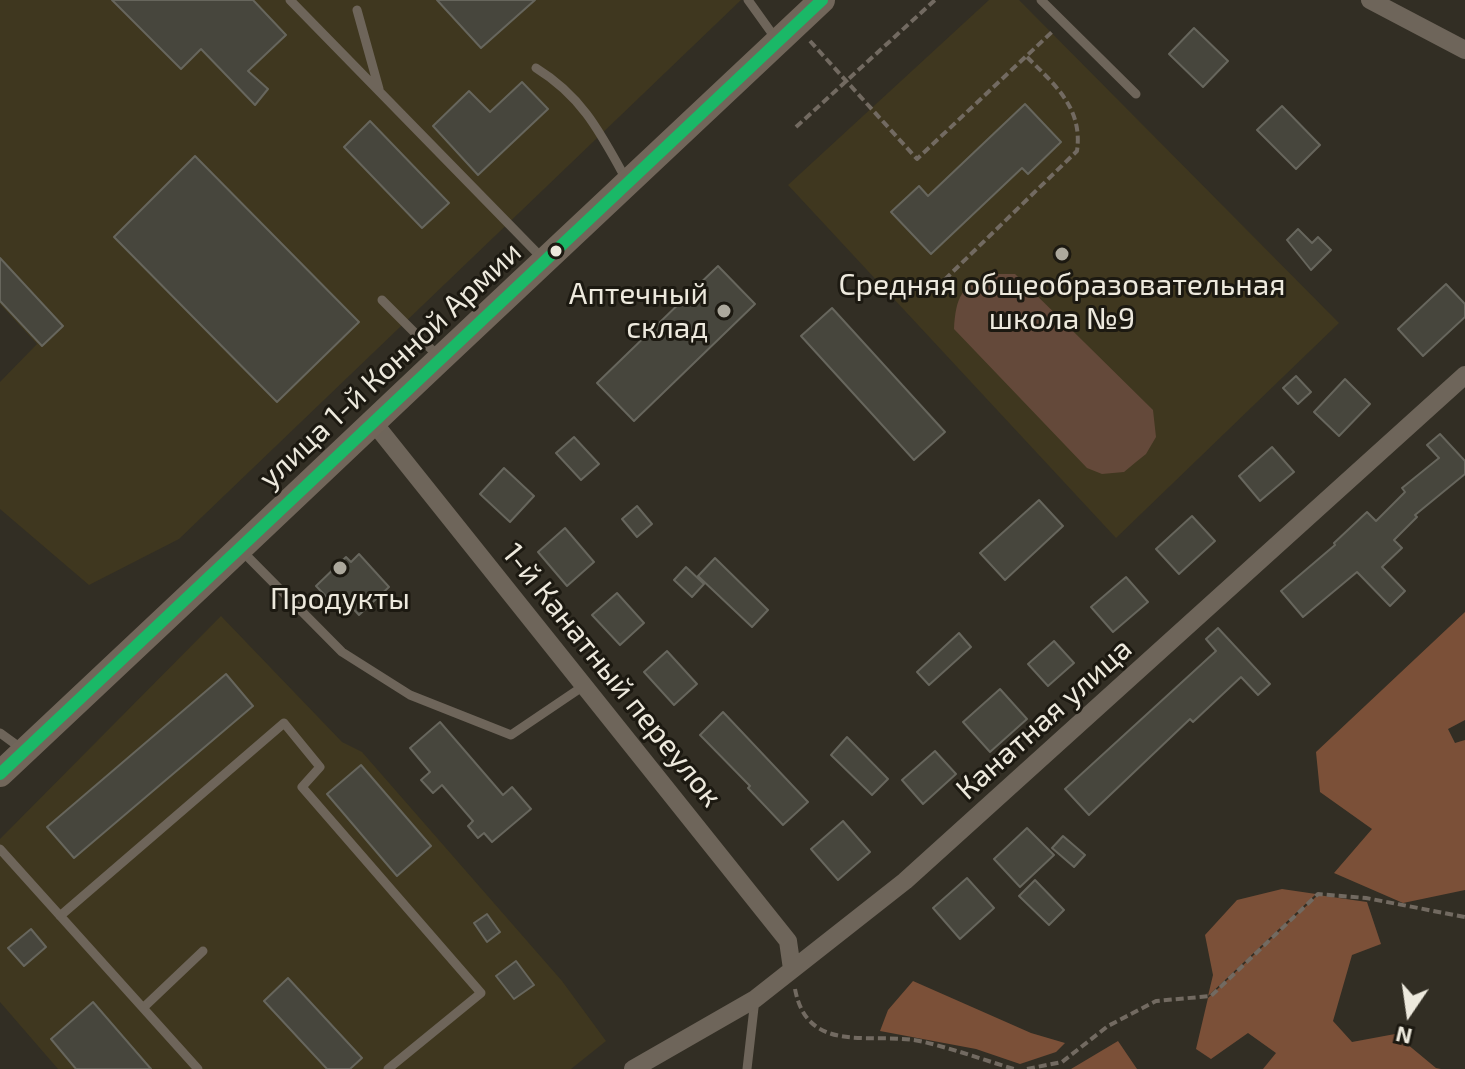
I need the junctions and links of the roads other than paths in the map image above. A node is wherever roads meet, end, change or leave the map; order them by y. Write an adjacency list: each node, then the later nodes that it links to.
1 (290, 0): 10 (lane)
2 (748, 0): 7 (lane)
3 (822, 0): 7 (main road, улица 1-й Конной Армии)
4 (1041, 0): 11 (lane)
5 (1370, 0): 8 (street)
6 (357, 10): 10 (lane)
7 (787, 34): 12 (main road, улица 1-й Конной Армии)
8 (1465, 50)
9 (536, 68): 12 (lane)
10 (380, 92): 13 (lane)
11 (1136, 94)
12 (629, 184): 13 (main road, улица 1-й Конной Армии)
13 (545, 261): 15 (main road, улица 1-й Конной Армии)
14 (382, 300): 15 (lane)
15 (440, 359): 17 (main road, улица 1-й Конной Армии)
16 (1465, 375): 26 (street, Канатная улица)
17 (374, 423): 18 (main road, улица 1-й Конной Армии); 19 (street, 1-й Канатный переулок)
18 (241, 550): 19 (lane); 21 (main road, улица 1-й Конной Армии)
19 (585, 685): 26 (street, 1-й Канатный переулок)
20 (0, 733): 21 (lane)
21 (25, 751): 22 (main road, улица 1-й Конной Армии)
22 (0, 774)
23 (0, 849): 24 (lane)
24 (60, 916): 28 (lane); 30 (lane)
25 (203, 951): 28 (lane)
26 (792, 969): 27 (street, Канатная улица)
27 (755, 999): 31 (street, Канатная улица); 32 (lane)
28 (143, 1008): 29 (lane)
29 (198, 1069)
30 (388, 1069)
31 (633, 1069)
32 (747, 1069)

